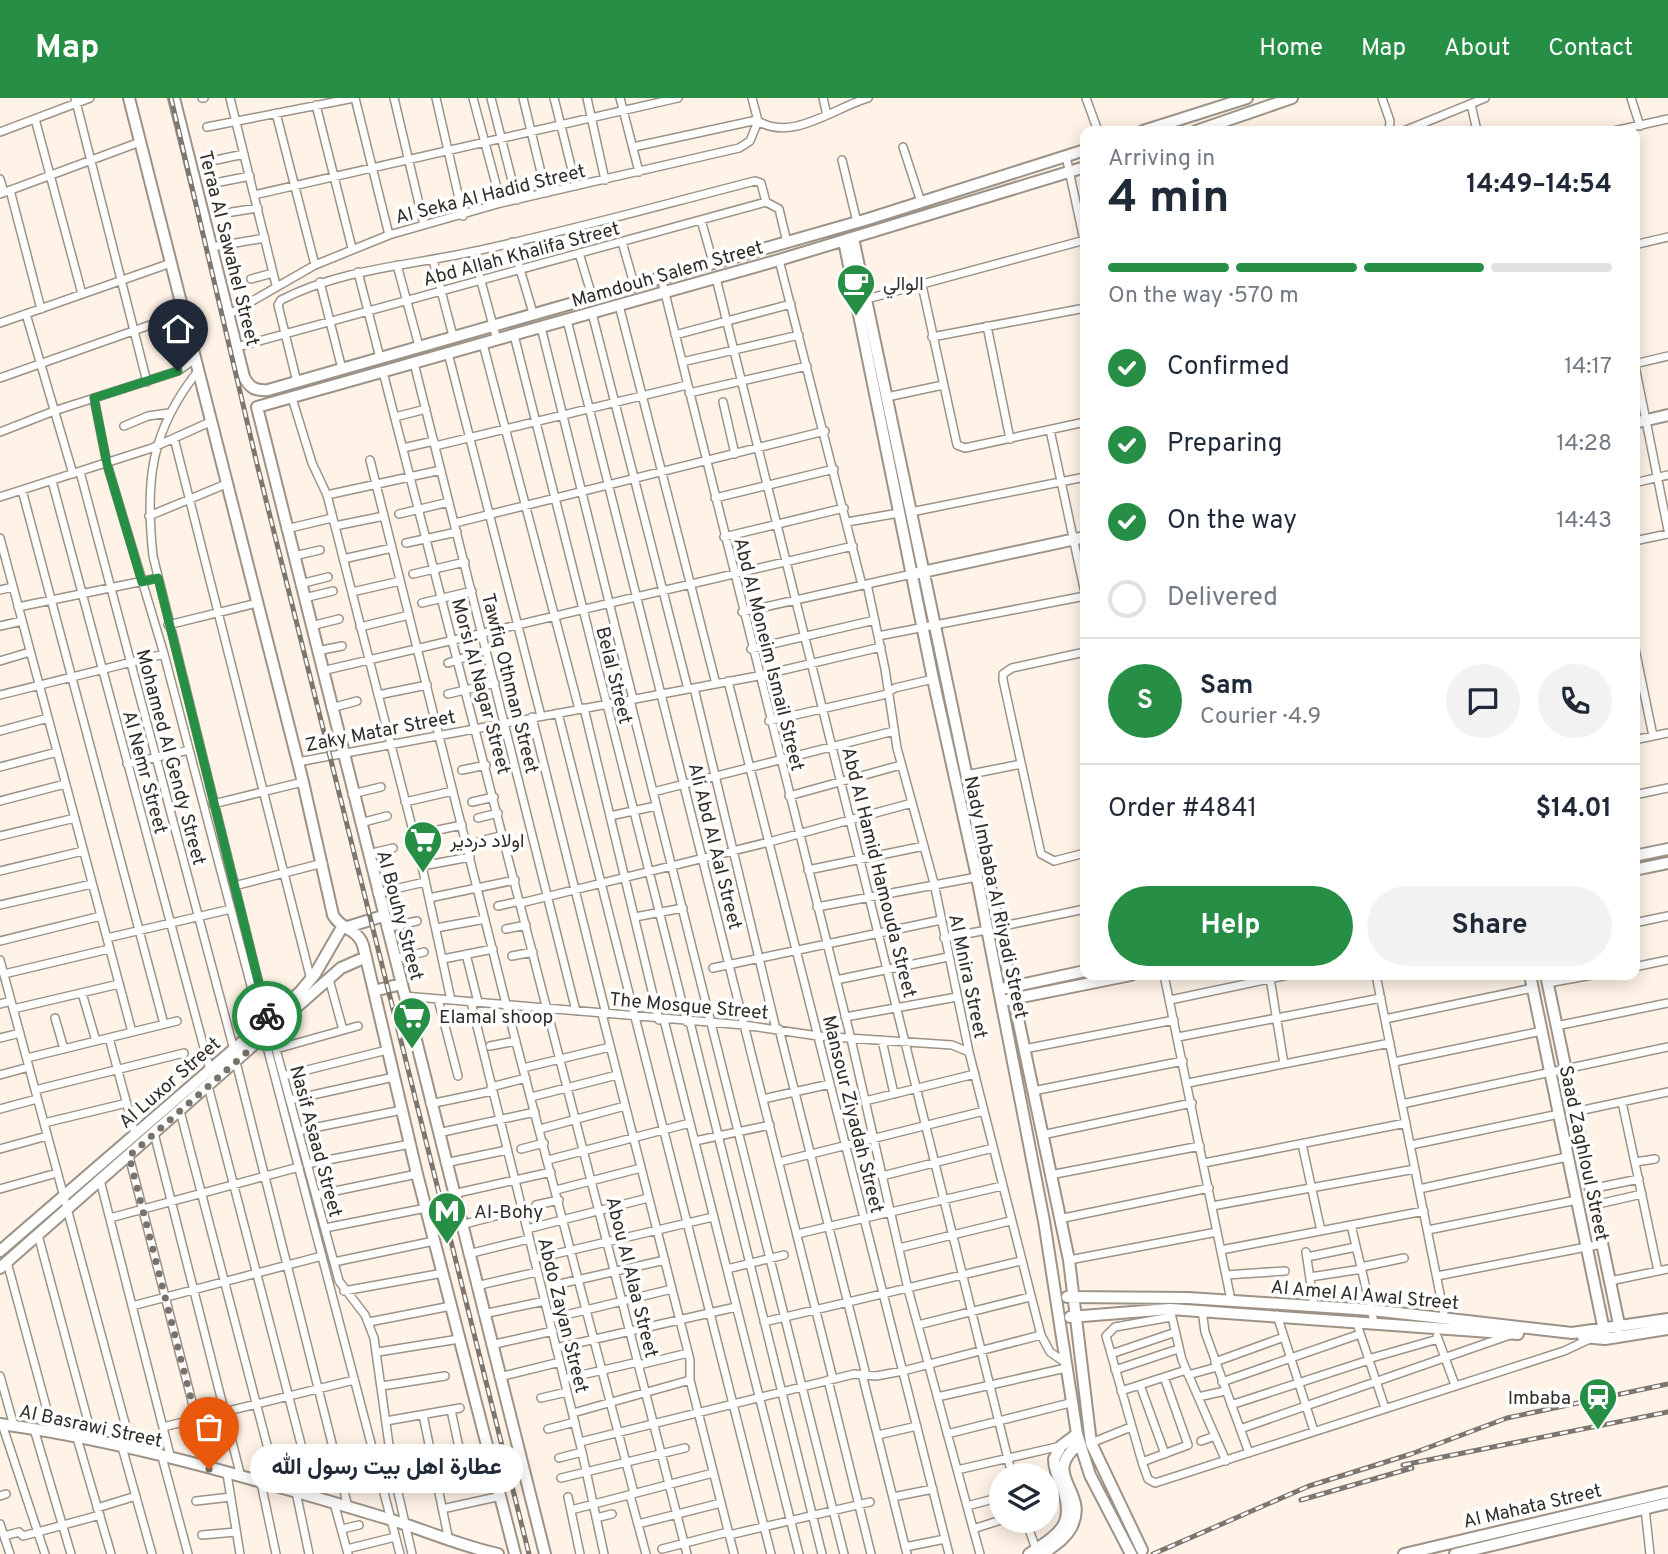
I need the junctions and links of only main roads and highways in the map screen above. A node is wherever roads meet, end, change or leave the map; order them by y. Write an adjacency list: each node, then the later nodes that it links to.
1 (129, 98): 27 (main road)
2 (174, 98): 14 (main road, Teraa Al Sawahel Street)
3 (1247, 98): 5 (main road)
4 (1292, 98): 7 (main road)
5 (1220, 102): 6 (main road)
6 (1156, 126)
7 (1211, 126)
8 (1080, 152): 10 (main road, Mamdouh Salem Street)
9 (1080, 169): 11 (main road, Mamdouh Salem Street)
10 (937, 197): 11 (main road); 14 (main road, Mamdouh Salem Street)
11 (941, 212): 12 (main road, Mamdouh Salem Street)
12 (849, 239): 13 (main road, Nady Imbaba Al Riyadi Street); 15 (main road, Mamdouh Salem Street)
13 (861, 300): 18 (main road, Nady Imbaba Al Riyadi Street); 18 (main road, Nady Imbaba Al Riyadi Street)
14 (268, 390)
15 (257, 407): 26 (main road, Al Bouhy Street)
16 (1668, 415): 17 (main road)
17 (1640, 421)
18 (905, 512): 20 (main road, Nady Imbaba Al Riyadi Street)
19 (1080, 538): 20 (main road)
20 (917, 573): 21 (main road, Nady Imbaba Al Riyadi Street)
21 (929, 627): 28 (main road, Nady Imbaba Al Riyadi Street); 28 (main road, Nady Imbaba Al Riyadi Street)
22 (1668, 849): 23 (main road)
23 (1640, 855)
24 (1668, 863): 25 (main road)
25 (1640, 869)
26 (383, 916): 27 (main road); 34 (main road, Al Bouhy Street)
27 (344, 927): 29 (main road); 40 (main road, Al Luxor Street)
28 (993, 928): 35 (main road, Nady Imbaba Al Riyadi Street); 36 (main road, Nady Imbaba Al Riyadi Street)
29 (366, 957): 37 (main road); 40 (main road, Al Luxor Street)
30 (1080, 972): 35 (main road)
31 (1107, 980): 38 (main road)
32 (1531, 980): 51 (main road, Saad Zaghloul Street)
33 (1547, 980): 50 (main road, Saad Zaghloul Street)
34 (401, 984): 37 (main road); 62 (main road, Al Bouhy Street)
35 (1011, 986): 36 (main road); 38 (main road, Nady Imbaba Al Riyadi Street)
36 (999, 989): 39 (main road, Nady Imbaba Al Riyadi Street)
37 (374, 991): 61 (main road)
38 (1014, 999): 39 (main road); 43 (main road, Nady Imbaba Al Riyadi Street)
39 (1001, 1001): 44 (main road, Nady Imbaba Al Riyadi Street)
40 (266, 1029): 41 (main road, Al Luxor Street); 42 (main road, Al Luxor Street)
41 (0, 1251)
42 (4, 1265)
43 (1074, 1296): 44 (main road, Al Amel Al Awal Street); 45 (main road, Nady Imbaba Al Riyadi Street); 49 (main road, Al Amel Al Awal Street)
44 (1058, 1297): 46 (main road, Nady Imbaba Al Riyadi Street)
45 (1077, 1316): 46 (main road, Al Amel Al Awal Street); 49 (main road, Al Amel Al Awal Street); 58 (main road, Nady Imbaba Al Riyadi Street)
46 (1060, 1318): 53 (main road, Nady Imbaba Al Riyadi Street)
47 (1668, 1319): 50 (main road, Al Amel Al Awal Street)
48 (1668, 1329): 50 (main road, Al Amel Al Awal Street)
49 (1518, 1331): 51 (main road, Al Amel Al Awal Street); 51 (main road, Al Amel Al Awal Street)
50 (1621, 1332): 51 (main road, Al Amel Al Awal Street)
51 (1604, 1334)
52 (1, 1424): 57 (main road, Al Basrawi Street)
53 (1078, 1439): 59 (main road); 59 (main road); 63 (main road, Nady Imbaba Al Riyadi Street)
54 (1668, 1492): 56 (main road, Al Mahata Street)
55 (1668, 1503): 56 (main road, Al Mahata Street)
56 (1597, 1514): 64 (main road, Al Mahata Street); 65 (main road, Al Mahata Street)
57 (462, 1550): 60 (main road, Al Basrawi Street)
58 (1143, 1550)
59 (1036, 1552)
60 (492, 1553)
61 (515, 1554)
62 (545, 1554)
63 (1130, 1554)
64 (1404, 1554)
65 (1455, 1554)

